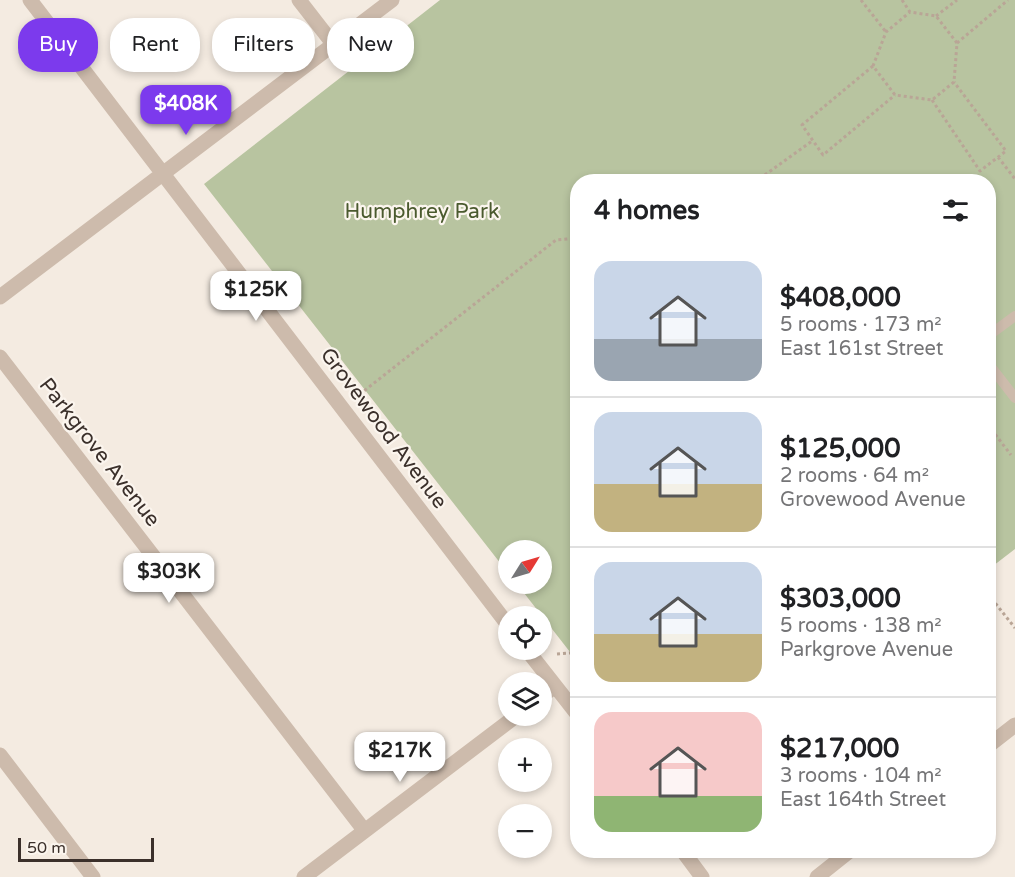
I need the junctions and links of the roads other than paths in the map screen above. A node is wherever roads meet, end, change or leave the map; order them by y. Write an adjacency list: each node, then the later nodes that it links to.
1 (30, 0): 7 (street, Grovewood Avenue)
2 (299, 0): 5 (street)
3 (392, 0): 4 (street)
4 (369, 18)
5 (327, 36)
6 (327, 50): 7 (street)
7 (164, 174): 8 (street); 14 (street, Grovewood Avenue)
8 (0, 297)
9 (1015, 316): 10 (lane)
10 (996, 330)
11 (0, 357): 23 (street, Parkgrove Avenue)
12 (996, 373): 13 (lane)
13 (1015, 398)
14 (498, 612)
15 (535, 660): 16 (street)
16 (555, 686): 17 (street); 18 (street)
17 (552, 688)
18 (570, 705)
19 (1015, 725): 21 (street)
20 (503, 726): 23 (street)
21 (996, 740)
22 (0, 755): 26 (street)
23 (364, 830): 27 (street)
24 (688, 858): 28 (street)
25 (841, 858): 29 (street)
26 (93, 877)
27 (304, 877)
28 (702, 877)
29 (817, 877)

